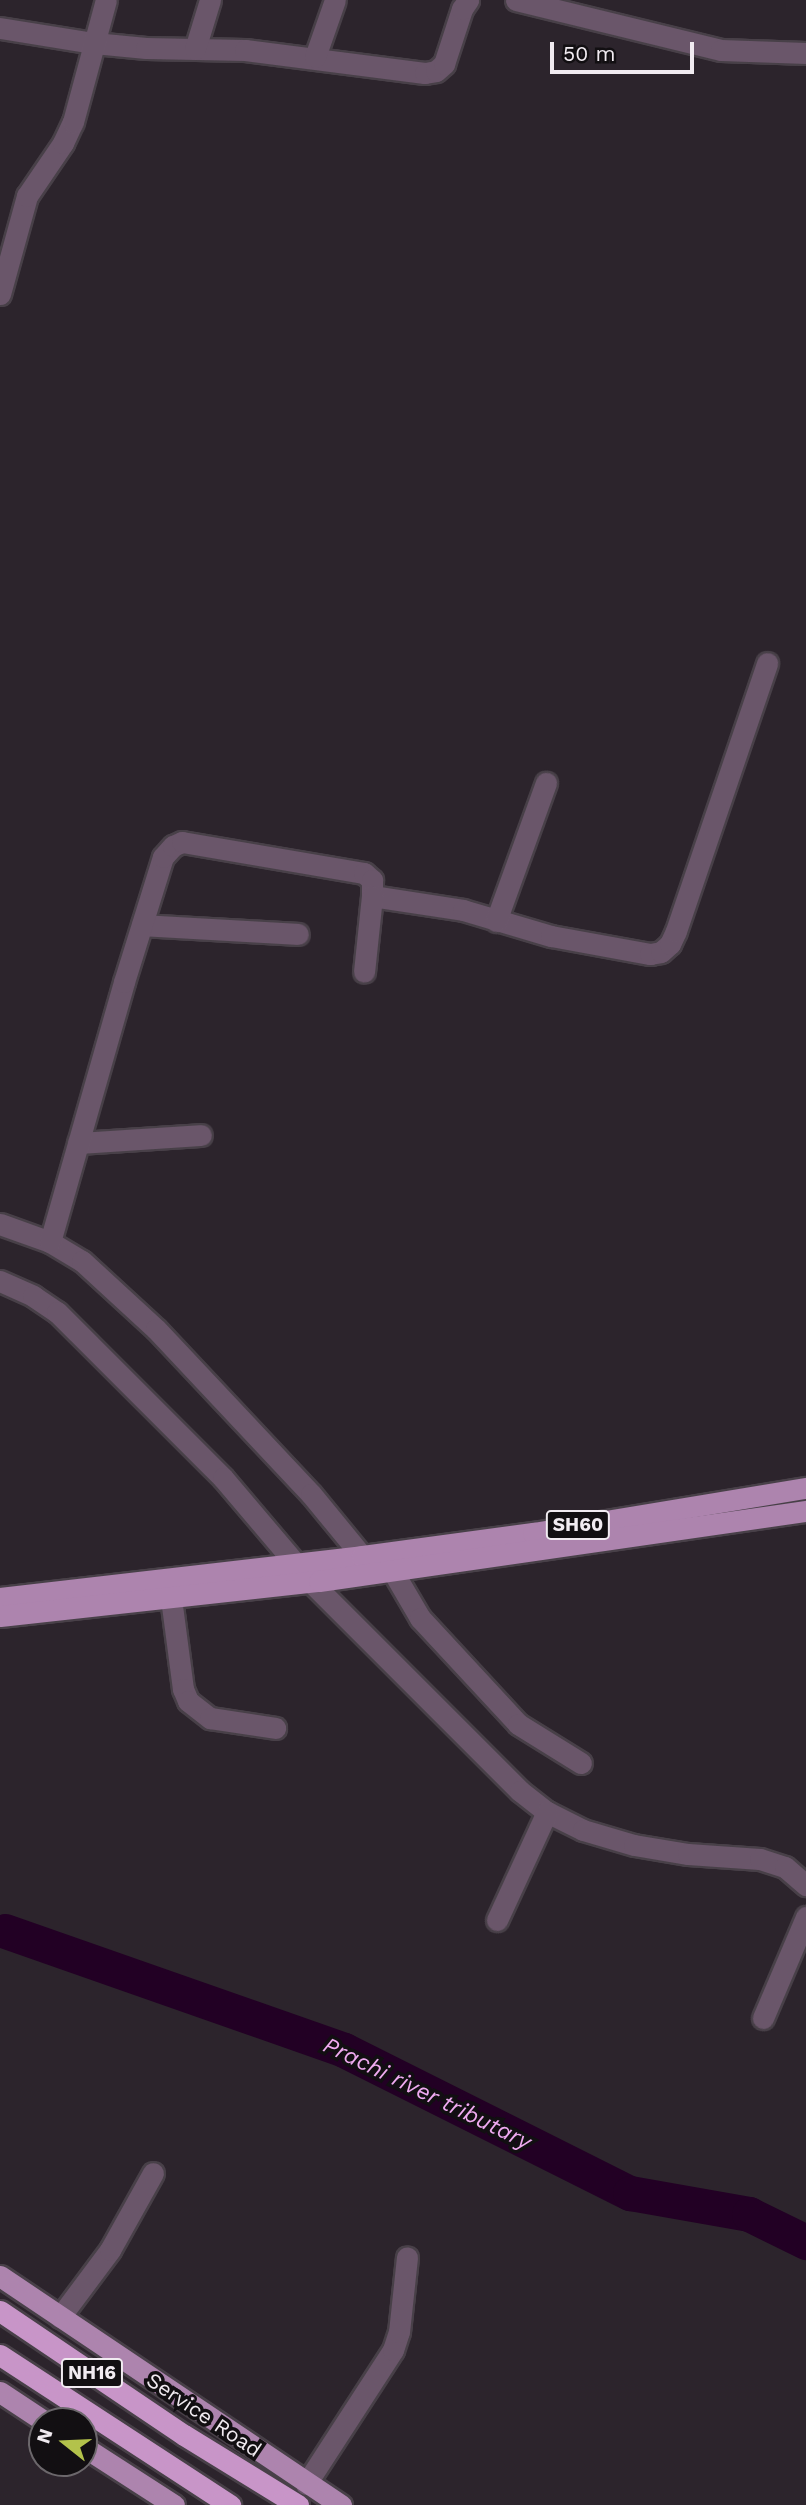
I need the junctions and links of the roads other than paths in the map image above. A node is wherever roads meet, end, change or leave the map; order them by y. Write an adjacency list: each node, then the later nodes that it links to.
1 (106, 0): 7 (street)
2 (210, 0): 8 (street)
3 (335, 0): 10 (street)
4 (468, 0): 10 (street)
5 (516, 0): 9 (street)
6 (0, 28): 7 (street)
7 (94, 43): 8 (street); 11 (street)
8 (195, 49): 10 (street)
9 (806, 53)
10 (315, 57)
11 (0, 294)
12 (767, 663): 15 (street)
13 (546, 783): 15 (street)
14 (372, 896): 15 (street); 16 (street); 18 (street)
15 (496, 921)
16 (142, 925): 17 (street); 20 (street)
17 (298, 934)
18 (364, 972)
19 (201, 1135): 20 (street)
20 (78, 1143): 22 (street)
21 (0, 1224): 22 (street)
22 (51, 1242): 26 (street)
23 (0, 1281): 28 (street)
24 (806, 1488): 26 (main road, SH60)
25 (806, 1511): 27 (main road, SH60)
26 (360, 1562): 27 (main road, SH60); 28 (main road, SH60)
27 (391, 1570): 33 (street)
28 (307, 1572): 29 (main road, SH60); 30 (main road, SH60); 34 (street)
29 (0, 1598)
30 (171, 1598): 31 (main road, SH60); 32 (street)
31 (0, 1616)
32 (275, 1728)
33 (581, 1763)
34 (547, 1812): 35 (street); 37 (street)
35 (806, 1885)
36 (806, 1917): 38 (street)
37 (497, 1920)
38 (763, 2018)
39 (153, 2173): 43 (street)
40 (407, 2257): 48 (street)
41 (0, 2276): 43 (main road, Service Road)
42 (0, 2311): 51 (highway, NH16)
43 (60, 2317): 48 (main road, Service Road)
44 (0, 2355): 50 (highway, NH16)
45 (0, 2392): 46 (main road)
46 (28, 2410)
47 (98, 2456): 49 (main road)
48 (306, 2484): 52 (main road, Service Road)
49 (174, 2505)
50 (230, 2505)
51 (298, 2505)
52 (341, 2505)

